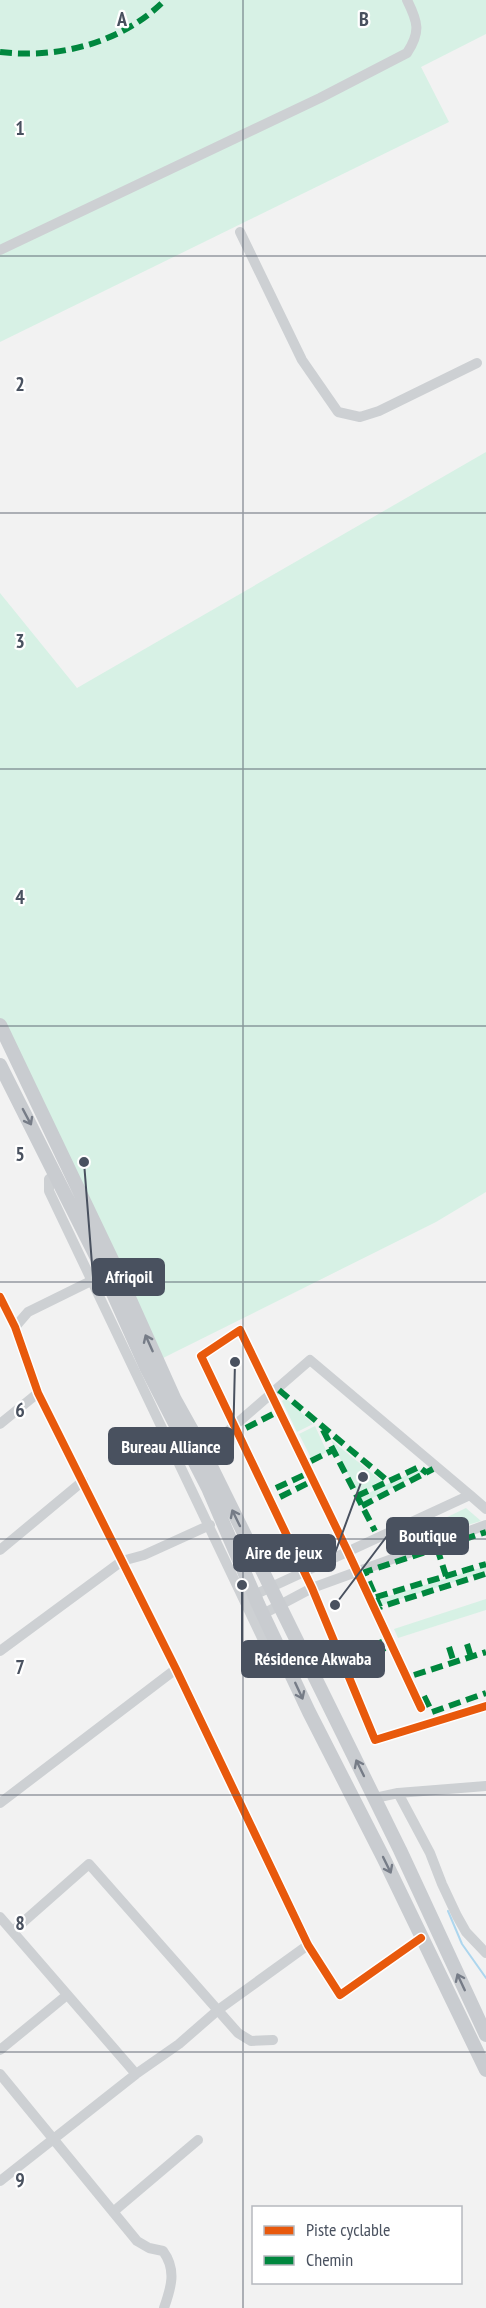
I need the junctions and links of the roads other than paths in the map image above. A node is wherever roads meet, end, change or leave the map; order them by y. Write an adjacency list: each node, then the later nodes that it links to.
1 (407, 0): 3 (street)
2 (240, 232): 4 (street)
3 (0, 250)
4 (477, 363)
5 (0, 1025): 15 (main road, one-way to 5)
6 (0, 1065): 7 (main road, one-way to 7)
7 (56, 1173): 8 (street); 28 (main road)
8 (91, 1281): 10 (street); 19 (street)
9 (0, 1297): 10 (street)
10 (15, 1327): 11 (street)
11 (38, 1393): 13 (street); 16 (street)
12 (272, 1393): 14 (street); 14 (street); 17 (street); 22 (street)
13 (0, 1424)
14 (235, 1425): 15 (street); 25 (street)
15 (204, 1452): 26 (main road, one-way to 15)
16 (83, 1481): 21 (street); 23 (street)
17 (470, 1495): 18 (street); 22 (street)
18 (486, 1509)
19 (210, 1525): 23 (street); 31 (street)
20 (486, 1526): 24 (street)
21 (0, 1550)
22 (348, 1552): 24 (street); 25 (street)
23 (122, 1561): 32 (street); 33 (street)
24 (357, 1572): 27 (street); 35 (street)
25 (305, 1573): 26 (street); 27 (street)
26 (271, 1587): 28 (street); 29 (main road)
27 (312, 1588): 29 (street); 34 (street)
28 (254, 1595): 30 (main road)
29 (279, 1605): 30 (street); 38 (main road, one-way to 29)
30 (263, 1614): 42 (main road, one-way to 42)
31 (263, 1640)
32 (0, 1651)
33 (176, 1670): 39 (street); 43 (street)
34 (486, 1706)
35 (421, 1708)
36 (486, 1786): 37 (street)
37 (398, 1793): 38 (street); 44 (street)
38 (375, 1798): 47 (main road, one-way to 38)
39 (0, 1803)
40 (0, 1917): 41 (street)
41 (13, 1931): 45 (street); 46 (street)
42 (421, 1938): 43 (street); 50 (main road)
43 (308, 1945): 46 (street)
44 (486, 1953)
45 (68, 1995): 49 (street); 52 (street)
46 (218, 2010): 48 (street); 52 (street)
47 (486, 2035)
48 (273, 2040)
49 (0, 2050)
50 (486, 2070)
51 (0, 2074): 53 (street)
52 (136, 2074): 53 (street)
53 (53, 2139): 55 (street); 56 (street)
54 (198, 2140): 56 (street)
55 (0, 2181)
56 (113, 2212): 57 (street)
57 (164, 2308)

